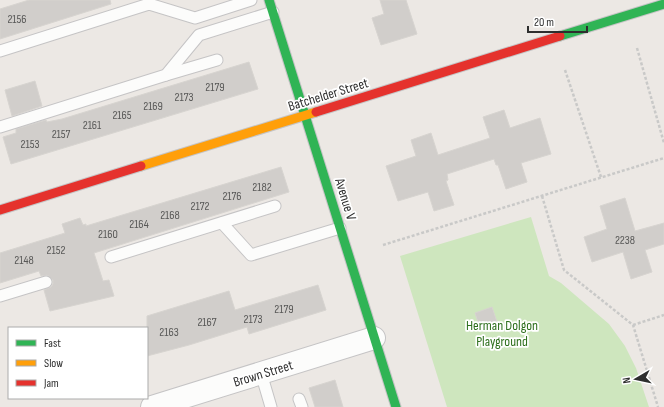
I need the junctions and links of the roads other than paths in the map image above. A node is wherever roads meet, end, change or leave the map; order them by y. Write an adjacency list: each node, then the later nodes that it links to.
1 (163, 0): 4 (lane)
2 (251, 0): 4 (lane)
3 (269, 0): 6 (street, Avenue V)
4 (149, 4): 7 (lane)
5 (664, 4): 10 (street, Batchelder Street)
6 (273, 12): 9 (lane); 10 (street, Avenue V)
7 (0, 52)
8 (217, 60): 9 (lane)
9 (166, 75): 11 (lane)
10 (305, 116): 13 (street, Batchelder Street); 15 (street, Avenue V)
11 (0, 127)
12 (275, 206): 14 (lane)
13 (0, 210)
14 (222, 223): 15 (lane); 16 (lane)
15 (340, 228): 19 (street, Avenue V)
16 (111, 257)
17 (46, 282): 18 (lane)
18 (0, 296)
19 (374, 338): 20 (street, Brown Street); 23 (street, Avenue V)
20 (261, 373): 21 (street, Brown Street); 22 (lane)
21 (152, 407)
22 (271, 407)
23 (396, 407)

